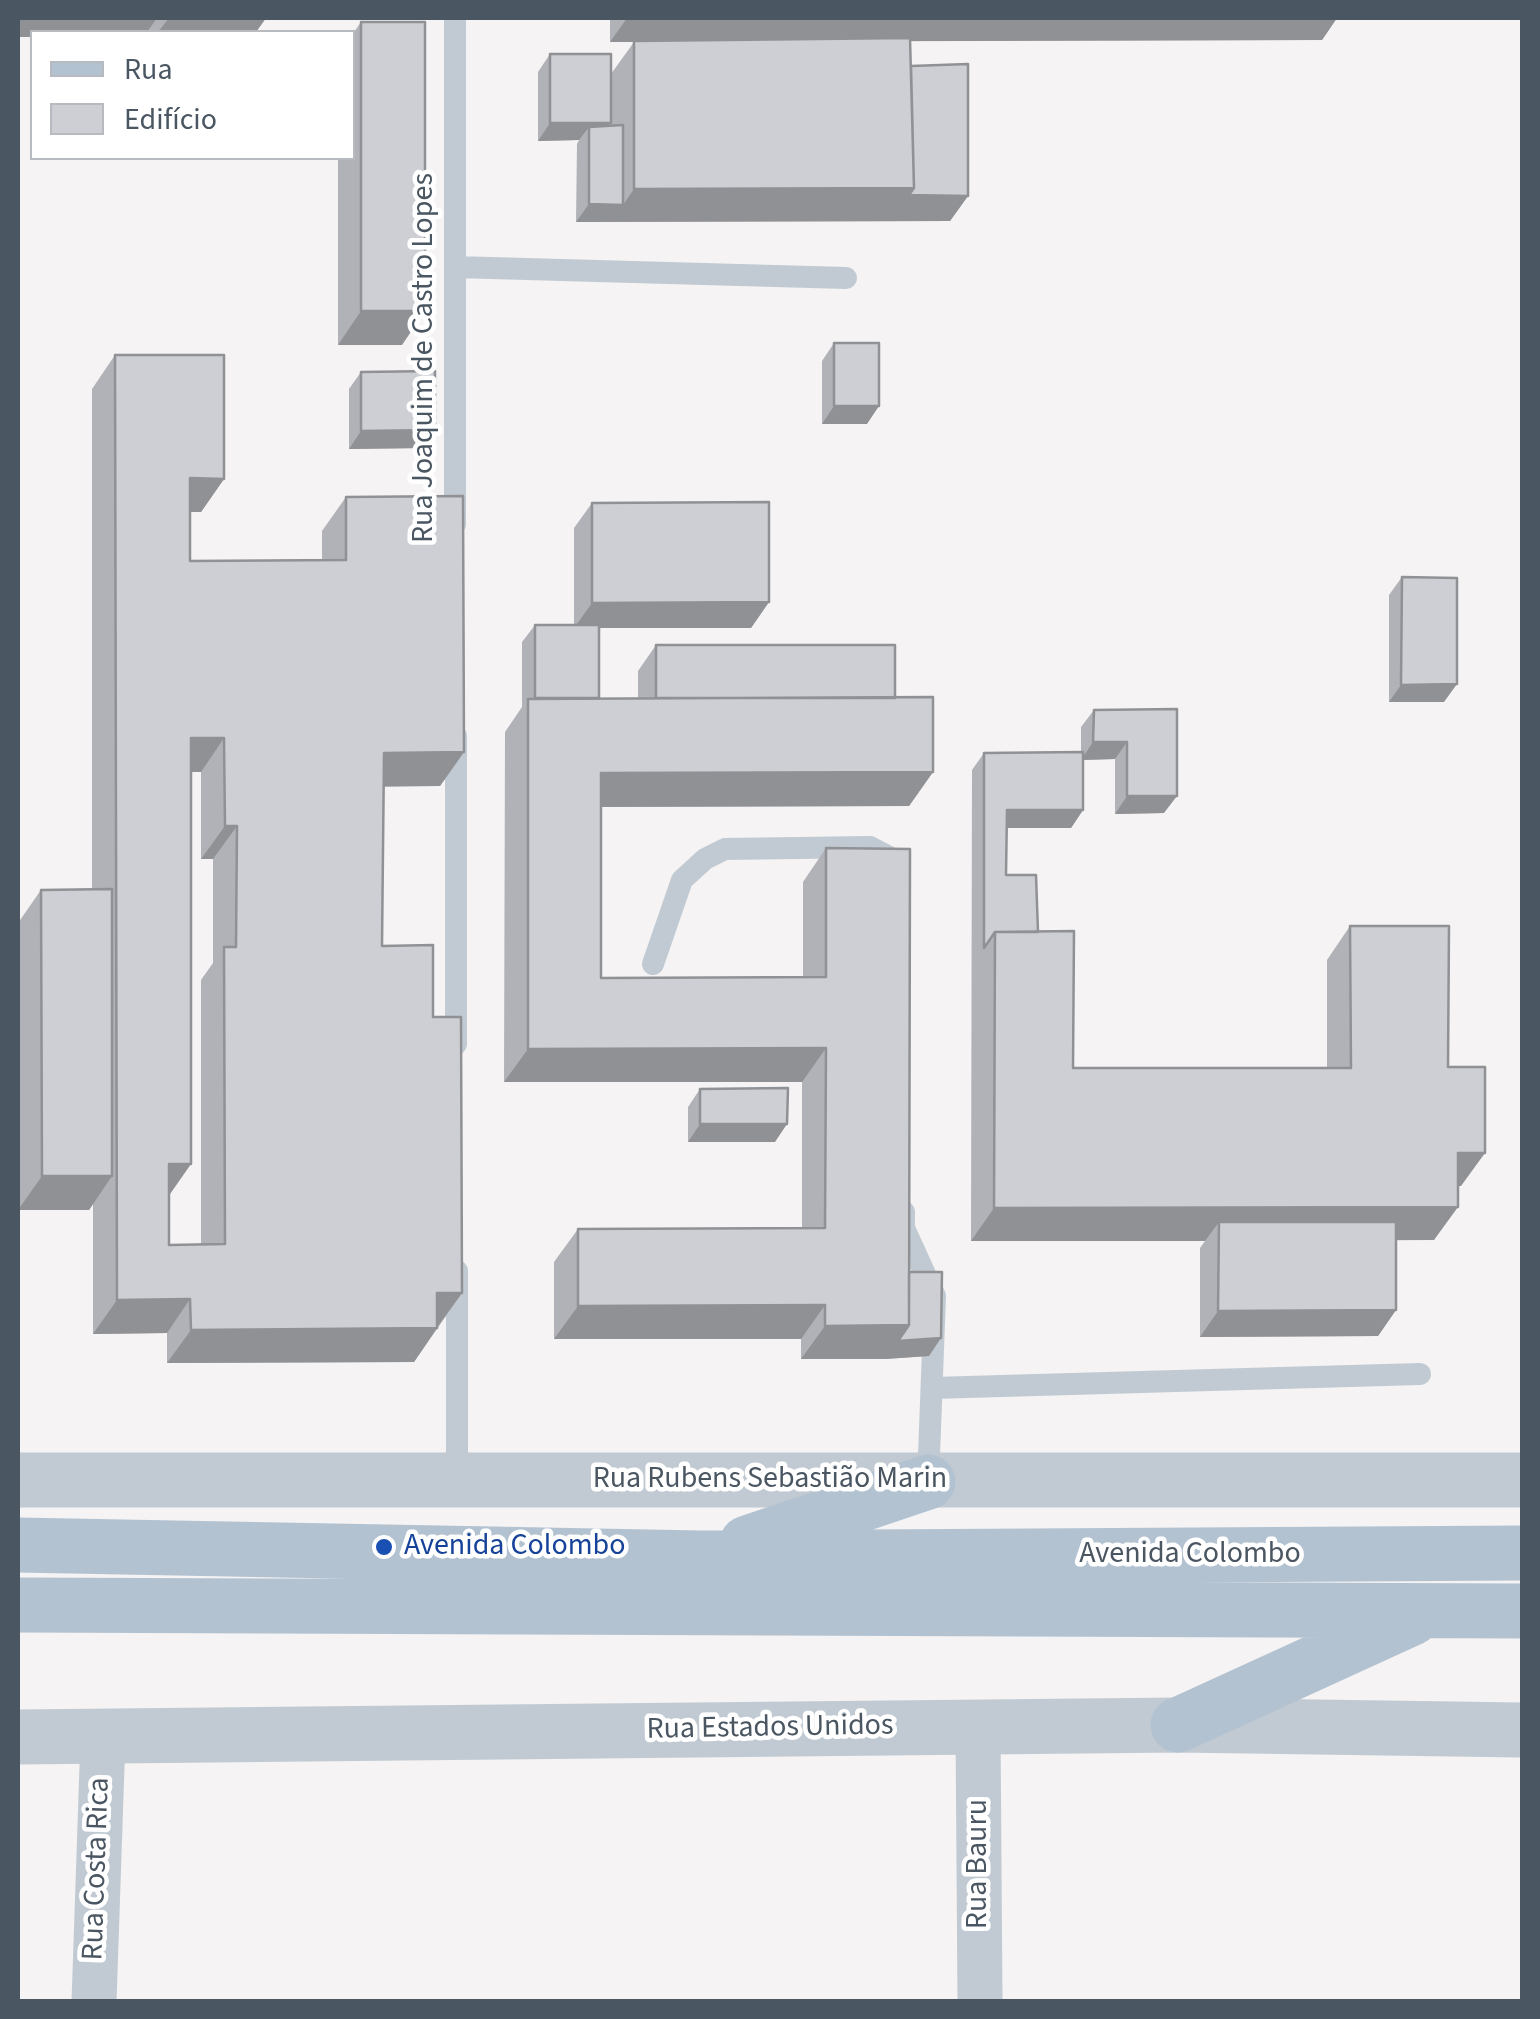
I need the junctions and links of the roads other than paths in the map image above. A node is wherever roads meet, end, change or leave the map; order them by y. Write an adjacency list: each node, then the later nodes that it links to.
1 (455, 18): 2 (lane, Rua Joaquim de Castro Lopes)
2 (455, 267): 3 (lane); 4 (lane, Rua Joaquim de Castro Lopes)
3 (846, 278)
4 (456, 545)
5 (456, 704): 8 (lane)
6 (898, 890): 7 (lane)
7 (652, 964)
8 (456, 1061)
9 (904, 1188): 12 (lane)
10 (456, 1240): 13 (lane)
11 (1420, 1374): 12 (lane)
12 (932, 1388): 16 (lane)
13 (457, 1478): 14 (street, Rua Rubens Sebastião Marin); 16 (street, Rua Rubens Sebastião Marin)
14 (18, 1480)
15 (1522, 1480): 16 (street, Rua Rubens Sebastião Marin)
16 (928, 1482): 19 (main road)
17 (18, 1545): 19 (main road, Avenida Colombo)
18 (1522, 1553): 19 (main road, Avenida Colombo)
19 (701, 1558)
20 (22, 1607): 22 (main road, Avenida Colombo)
21 (1522, 1611): 22 (main road, Avenida Colombo)
22 (1425, 1612): 23 (main road)
23 (1178, 1725): 24 (street, Rua Estados Unidos); 25 (street, Rua Estados Unidos)
24 (978, 1727): 27 (street, Rua Estados Unidos); 29 (street, Rua Bauru)
25 (1522, 1730)
26 (18, 1737): 27 (street, Rua Estados Unidos)
27 (103, 1737): 28 (street, Rua Costa Rica)
28 (94, 2002)
29 (980, 2002)

